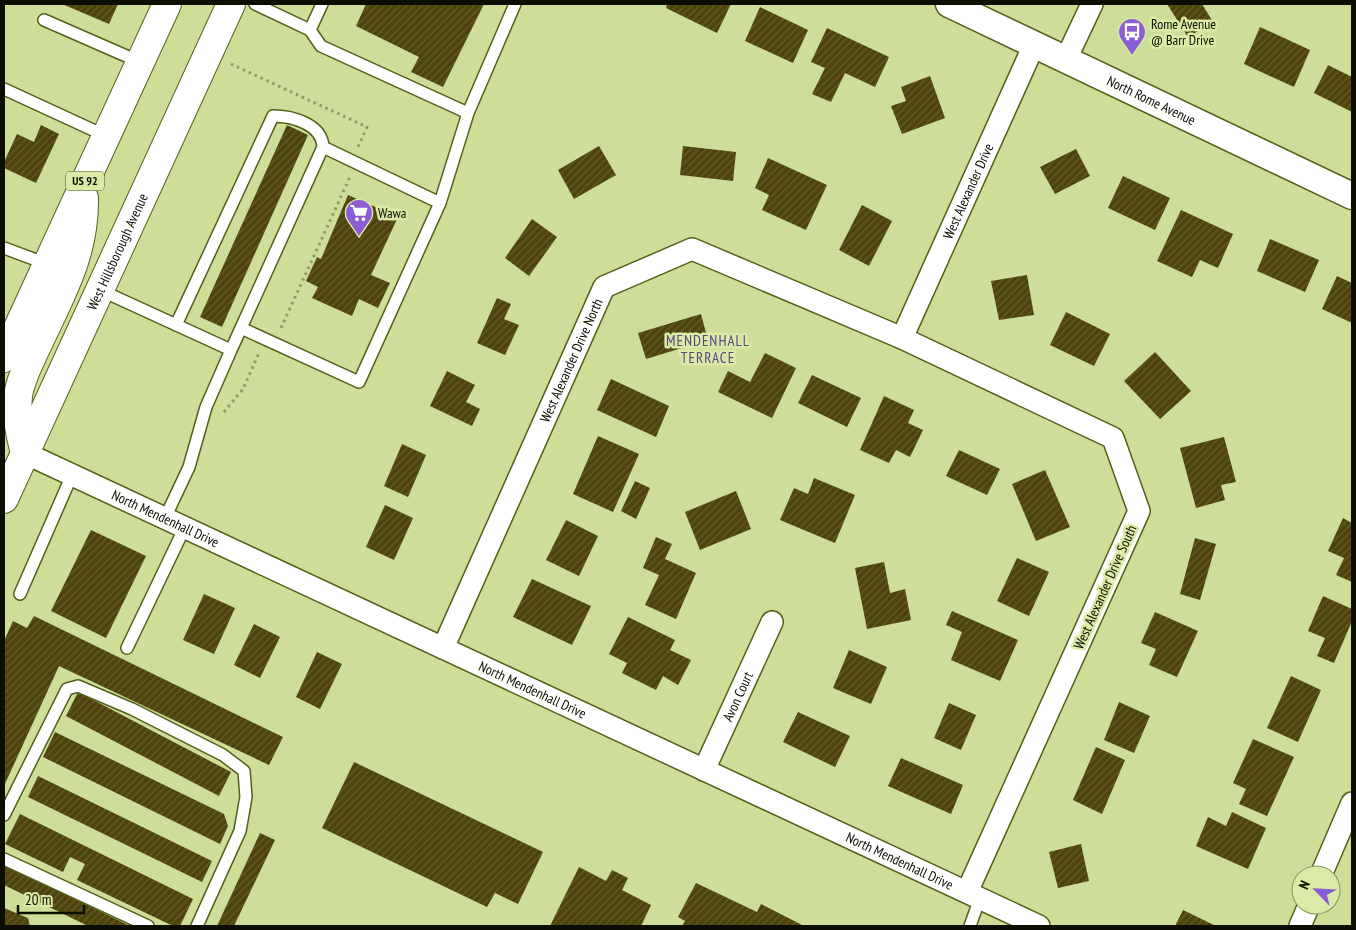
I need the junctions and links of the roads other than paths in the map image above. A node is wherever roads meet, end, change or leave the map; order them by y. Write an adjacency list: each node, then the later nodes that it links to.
1 (167, 4): 12 (main road, US 92)
2 (230, 4): 22 (main road, West Hillsborough Avenue)
3 (255, 4): 9 (lane)
4 (322, 4): 9 (lane)
5 (515, 4): 14 (lane)
6 (949, 4): 10 (street, North Rome Avenue)
7 (1092, 4): 11 (street)
8 (44, 20): 12 (lane)
9 (310, 30): 14 (lane)
10 (1034, 45): 11 (street, North Rome Avenue); 25 (street, West Alexander Drive)
11 (1066, 59): 18 (street, North Rome Avenue)
12 (140, 62): 15 (main road, US 92)
13 (4, 89): 15 (lane)
14 (468, 113): 19 (lane)
15 (106, 136): 17 (main road, US 92)
16 (323, 146): 19 (lane); 23 (lane); 24 (lane)
17 (84, 184): 21 (main road, US 92); 28 (main road)
18 (1352, 196)
19 (440, 203): 24 (lane)
20 (4, 248): 21 (lane)
21 (47, 264): 27 (main road, US 92)
22 (100, 290): 23 (lane); 28 (main road, West Hillsborough Avenue)
23 (176, 325): 26 (lane)
24 (241, 328): 26 (lane)
25 (902, 338): 36 (street, West Alexander Drive North); 43 (street, West Alexander Drive South)
26 (231, 350): 31 (lane)
27 (4, 358)
28 (25, 453): 29 (street, North Mendenhall Drive); 30 (main road, West Hillsborough Avenue)
29 (72, 475): 31 (street, North Mendenhall Drive); 33 (lane)
30 (4, 499)
31 (166, 518): 32 (street, North Mendenhall Drive)
32 (185, 528): 35 (lane); 36 (street, North Mendenhall Drive)
33 (20, 594)
34 (772, 622): 37 (street, Avon Court)
35 (127, 648)
36 (443, 648): 37 (street, North Mendenhall Drive)
37 (704, 770): 43 (street, North Mendenhall Drive)
38 (1352, 803): 40 (street)
39 (4, 815): 45 (lane)
40 (1345, 838): 42 (street)
41 (4, 859): 44 (lane)
42 (1327, 865)
43 (973, 895): 46 (lane); 47 (street, North Mendenhall Drive)
44 (148, 926)
45 (197, 926)
46 (970, 926)
47 (1039, 926)

